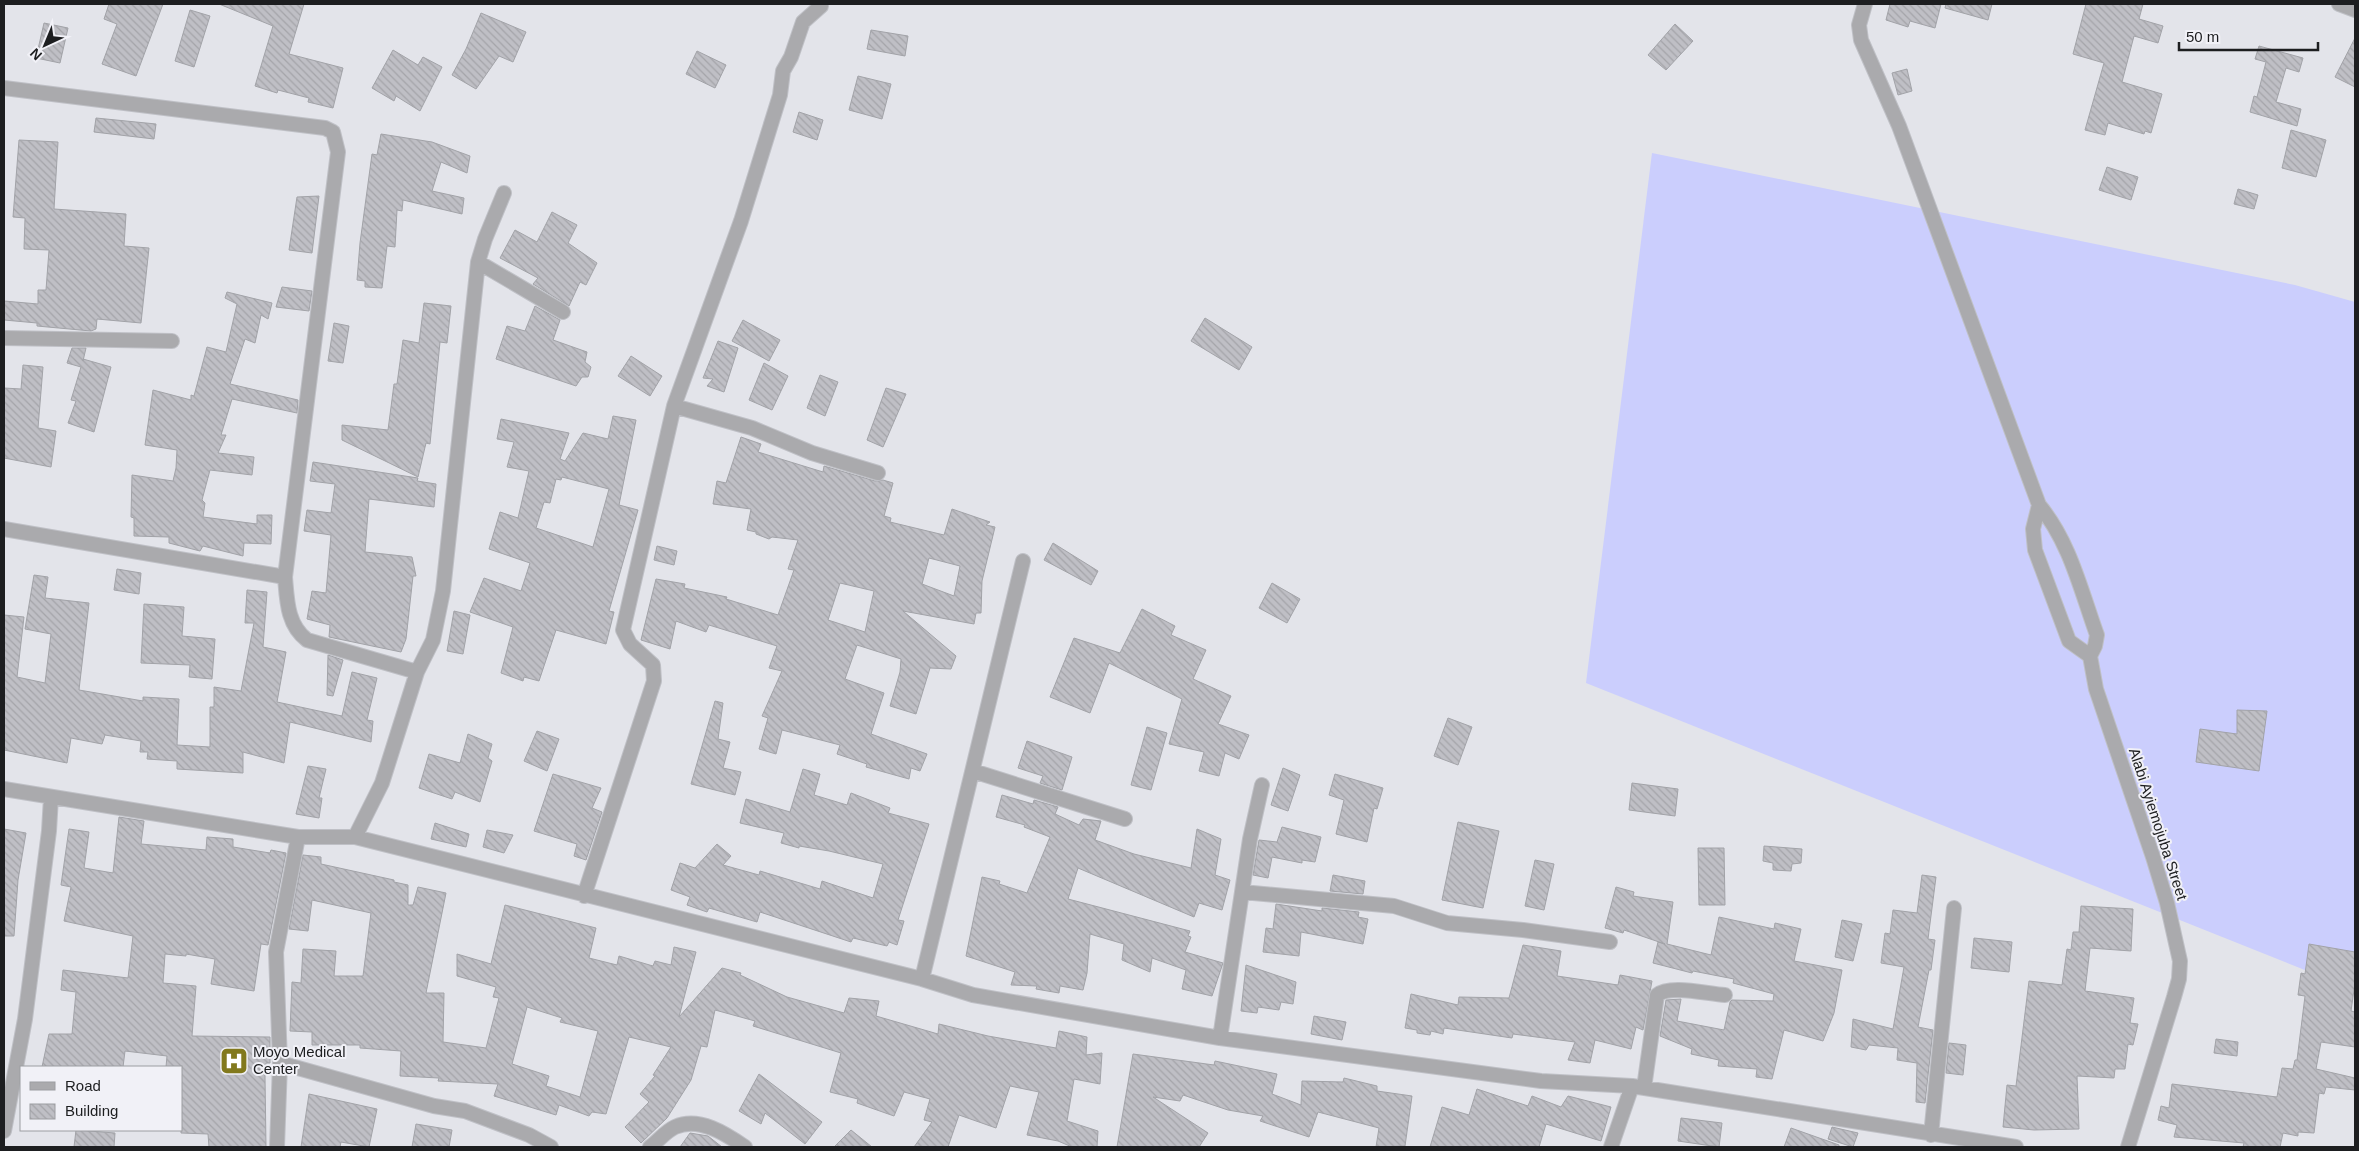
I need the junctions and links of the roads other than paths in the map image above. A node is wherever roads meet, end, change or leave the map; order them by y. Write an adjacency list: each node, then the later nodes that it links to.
1 (1865, 4): 13 (street)
2 (2339, 4): 4 (street)
3 (821, 6): 11 (street)
4 (2355, 10)
5 (4, 88): 16 (street)
6 (504, 192): 7 (street)
7 (478, 262): 8 (street); 18 (street)
8 (563, 312)
9 (4, 338): 10 (street)
10 (172, 341)
11 (674, 406): 12 (street); 27 (street)
12 (878, 473)
13 (2039, 505): 17 (street); 17 (street)
14 (4, 529): 16 (street)
15 (1023, 561): 19 (street)
16 (285, 577): 18 (street)
17 (2090, 656): 43 (street, Alabi Ayiemojuba Street)
18 (417, 672): 25 (street)
19 (972, 771): 23 (street); 30 (street)
20 (1262, 785): 26 (street)
21 (4, 789): 22 (street)
22 (51, 797): 24 (street); 35 (street)
23 (1125, 820)
24 (298, 837): 25 (street); 33 (street)
25 (355, 837): 27 (street)
26 (1242, 892): 29 (street); 32 (street)
27 (584, 896): 30 (street)
28 (1954, 908): 36 (street)
29 (1610, 942)
30 (922, 979): 32 (street)
31 (1724, 995): 34 (street)
32 (1220, 1038): 34 (street)
33 (280, 1063): 37 (street); 38 (street)
34 (1638, 1087): 36 (street); 41 (street)
35 (4, 1131)
36 (1931, 1135): 42 (street)
37 (277, 1147)
38 (551, 1147)
39 (650, 1147): 40 (street)
40 (745, 1147)
41 (1611, 1147)
42 (2016, 1147)
43 (2128, 1147)

